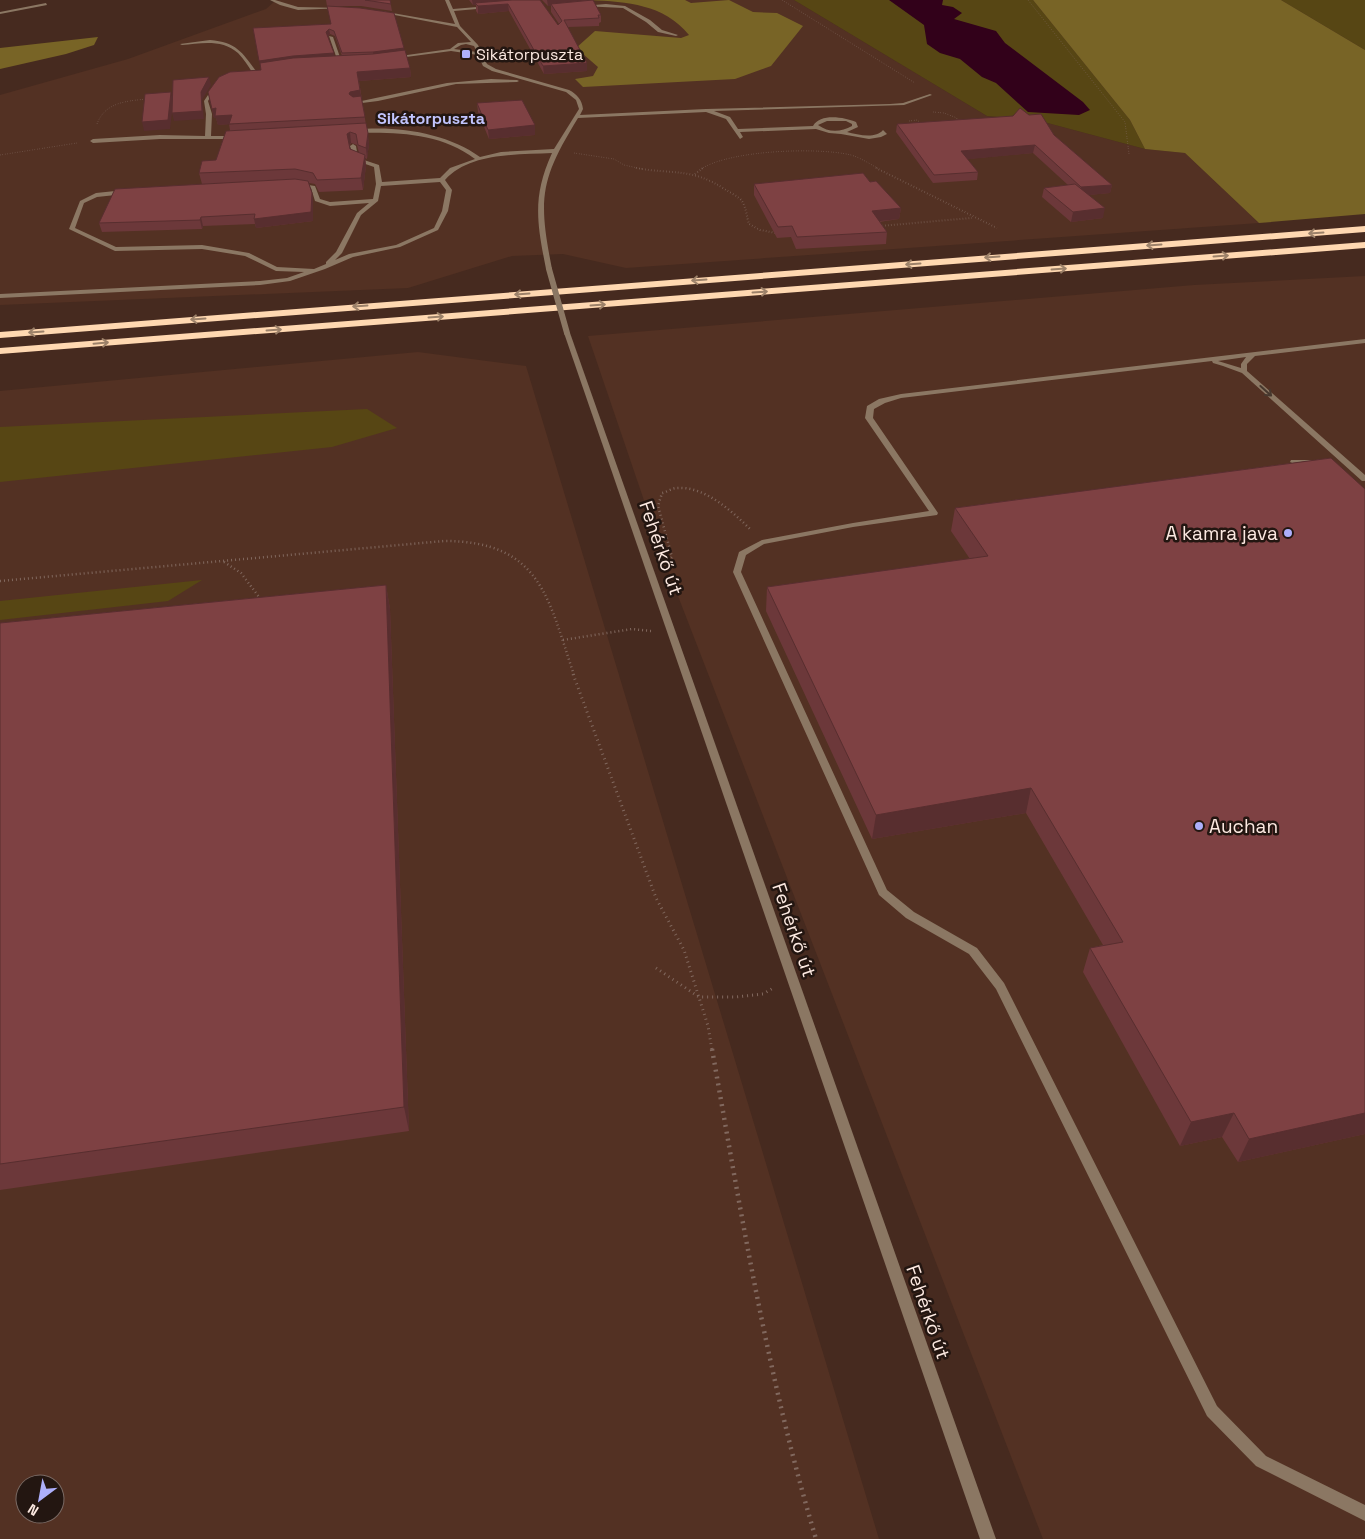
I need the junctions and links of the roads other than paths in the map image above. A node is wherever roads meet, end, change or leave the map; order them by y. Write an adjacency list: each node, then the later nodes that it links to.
1 (272, 0): 6 (street)
2 (447, 0): 7 (street)
3 (46, 4): 9 (street)
4 (498, 6): 7 (street)
5 (580, 6): 11 (street)
6 (348, 8)
7 (452, 10): 10 (street)
8 (378, 12): 10 (street)
9 (0, 13)
10 (458, 26): 14 (street)
11 (676, 35)
12 (331, 37): 20 (street)
13 (182, 44): 22 (street)
14 (476, 45): 15 (street); 16 (street)
15 (451, 50): 16 (street); 17 (street)
16 (481, 54): 25 (street)
17 (386, 58)
18 (348, 61): 20 (street)
19 (331, 62): 20 (street)
20 (340, 62)
21 (262, 70): 22 (street)
22 (254, 71): 23 (street)
23 (246, 73)
24 (224, 80): 35 (street)
25 (538, 82): 27 (street); 29 (street)
26 (930, 95): 28 (street)
27 (354, 103)
28 (706, 110): 29 (street); 32 (street)
29 (577, 117): 40 (street, Fehérkő út)
30 (817, 127): 32 (street); 33 (street); 33 (street)
31 (346, 131): 41 (street)
32 (736, 131): 36 (street)
33 (840, 132): 34 (street)
34 (883, 132)
35 (208, 137): 37 (street); 38 (street)
36 (740, 137)
37 (246, 138)
38 (93, 141)
39 (353, 146): 44 (street)
40 (554, 153): 41 (street); 62 (street, Fehérkő út, bridge)
41 (479, 158): 42 (street)
42 (442, 180): 44 (street); 49 (street)
43 (287, 184): 46 (street)
44 (379, 184): 46 (street)
45 (129, 192): 50 (street)
46 (375, 201): 49 (street)
47 (1365, 229): 52 (highway, one-way to 52)
48 (1365, 245): 54 (highway, one-way to 48)
49 (323, 268): 50 (street)
50 (315, 271): 51 (street)
51 (0, 296)
52 (0, 334)
53 (1365, 342): 55 (street)
54 (0, 351)
55 (1252, 355): 56 (street); 57 (street)
56 (1204, 360): 57 (street); 61 (street)
57 (1244, 372): 59 (street, one-way to 59)
58 (1294, 462): 59 (street)
59 (1356, 471): 60 (street)
60 (1365, 479)
61 (1365, 1513)
62 (988, 1539)

